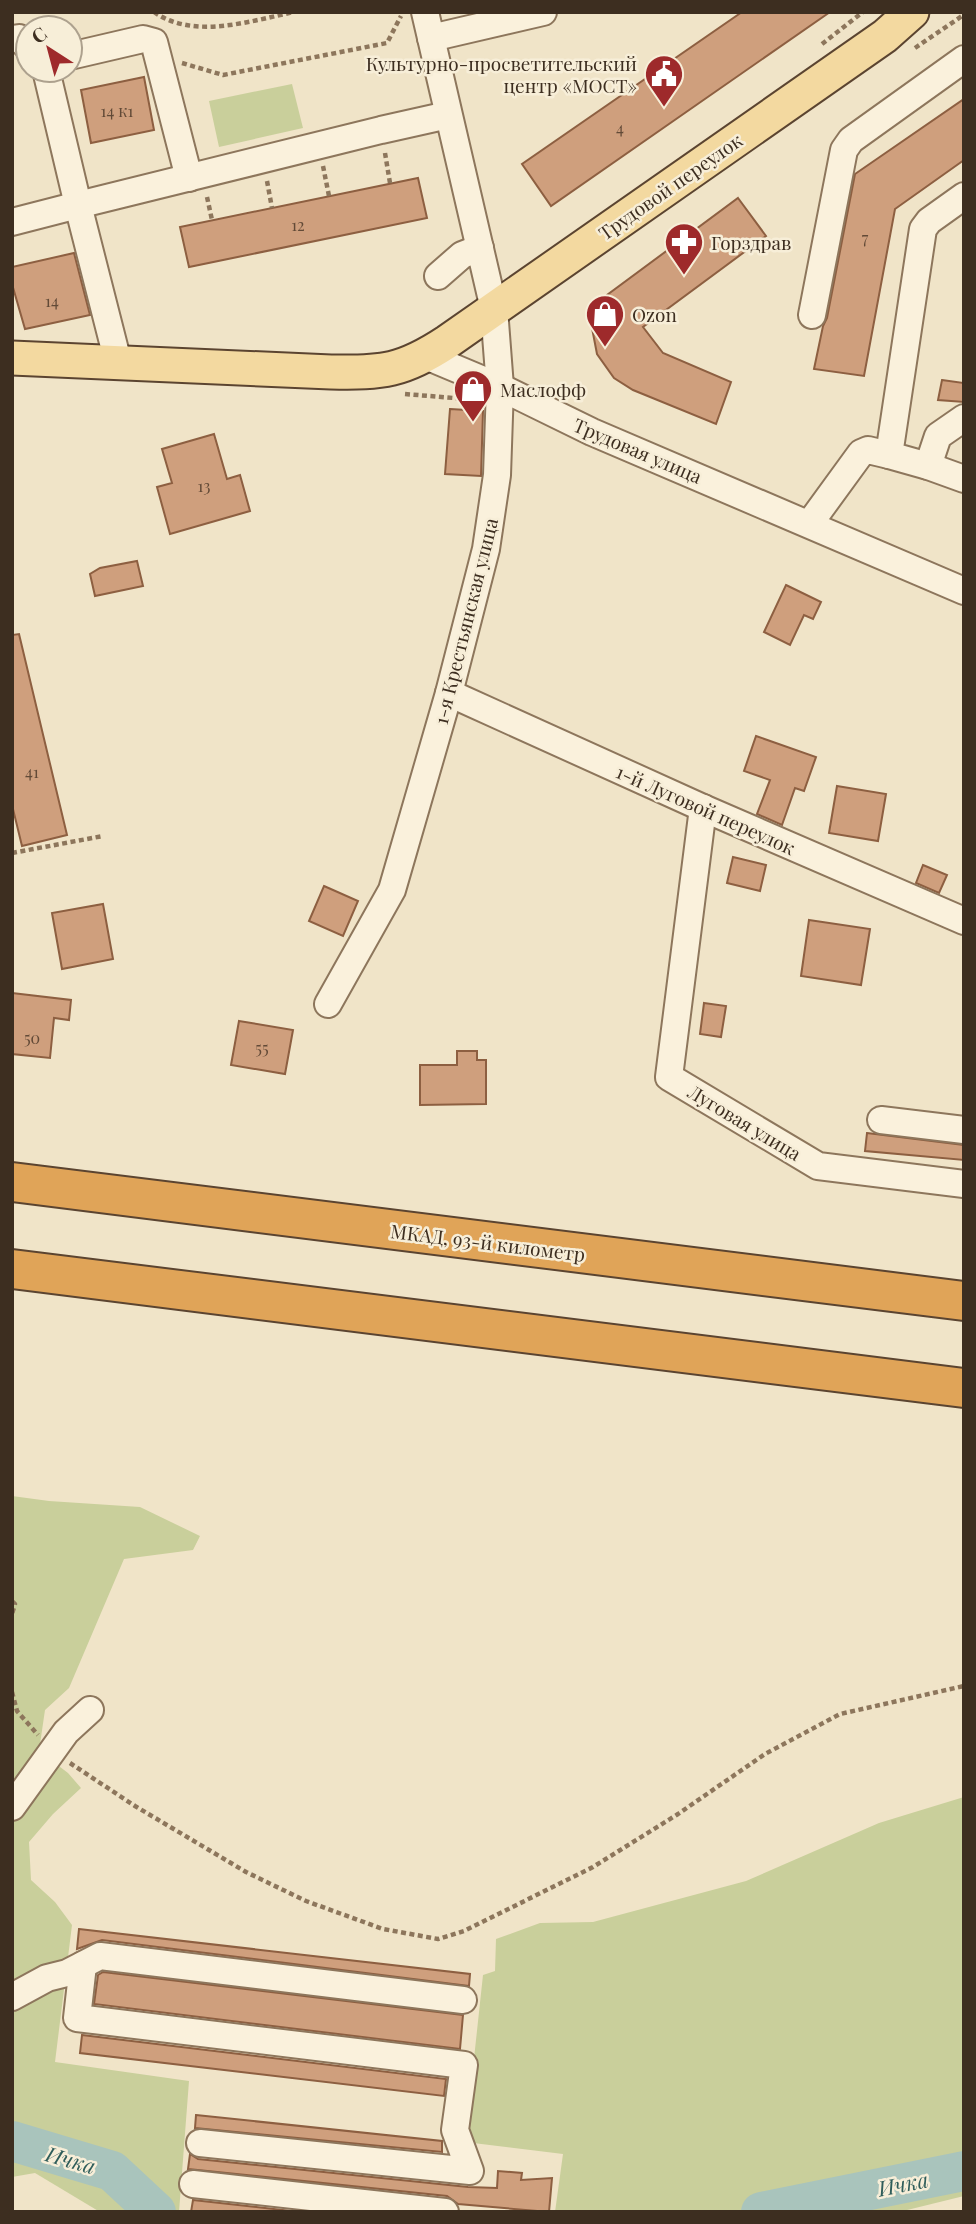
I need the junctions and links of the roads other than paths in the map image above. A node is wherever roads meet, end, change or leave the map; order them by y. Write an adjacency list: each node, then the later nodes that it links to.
1 (425, 12): 4 (street, 1-я Крестьянская улица)
2 (543, 12): 4 (street)
3 (912, 12): 15 (main road, Трудовой переулок)
4 (431, 38): 8 (street, 1-я Крестьянская улица)
5 (84, 53): 9 (street)
6 (964, 59): 16 (street)
7 (49, 84): 11 (street)
8 (448, 116): 9 (street); 13 (street, 1-я Крестьянская улица)
9 (189, 178): 11 (street)
10 (964, 196): 22 (street)
11 (78, 205): 12 (street); 19 (street)
12 (12, 222)
13 (480, 248): 14 (street); 15 (street, 1-я Крестьянская улица)
14 (438, 276)
15 (494, 309): 17 (main road, Трудовой переулок); 20 (street, 1-я Крестьянская улица)
16 (812, 315)
17 (426, 356): 19 (main road); 20 (street, Трудовая улица)
18 (12, 358): 19 (main road)
19 (118, 362)
20 (500, 387): 25 (street, Трудовая улица); 27 (street, 1-я Крестьянская улица)
21 (964, 418): 23 (street)
22 (889, 455): 23 (street); 25 (street)
23 (928, 466): 24 (street)
24 (964, 479)
25 (810, 523): 26 (street, Трудовая улица)
26 (964, 591)
27 (449, 693): 28 (street, 1-й Луговой переулок); 30 (street, 1-я Крестьянская улица)
28 (703, 808): 29 (street, 1-й Луговой переулок); 34 (street, Луговая улица)
29 (964, 921)
30 (328, 1004)
31 (881, 1120): 32 (street)
32 (964, 1130)
33 (12, 1182): 36 (highway, МКАД, 93-й километр)
34 (964, 1184)
35 (12, 1269): 37 (highway)
36 (964, 1301)
37 (964, 1388)
38 (90, 1710): 39 (street)
39 (12, 1807)
40 (83, 1965): 41 (street); 42 (street); 44 (street)
41 (12, 1997)
42 (463, 2000)
43 (200, 2143): 44 (street)
44 (378, 2161): 46 (street)
45 (194, 2185): 46 (street)
46 (372, 2208): 47 (street)
47 (445, 2212)

